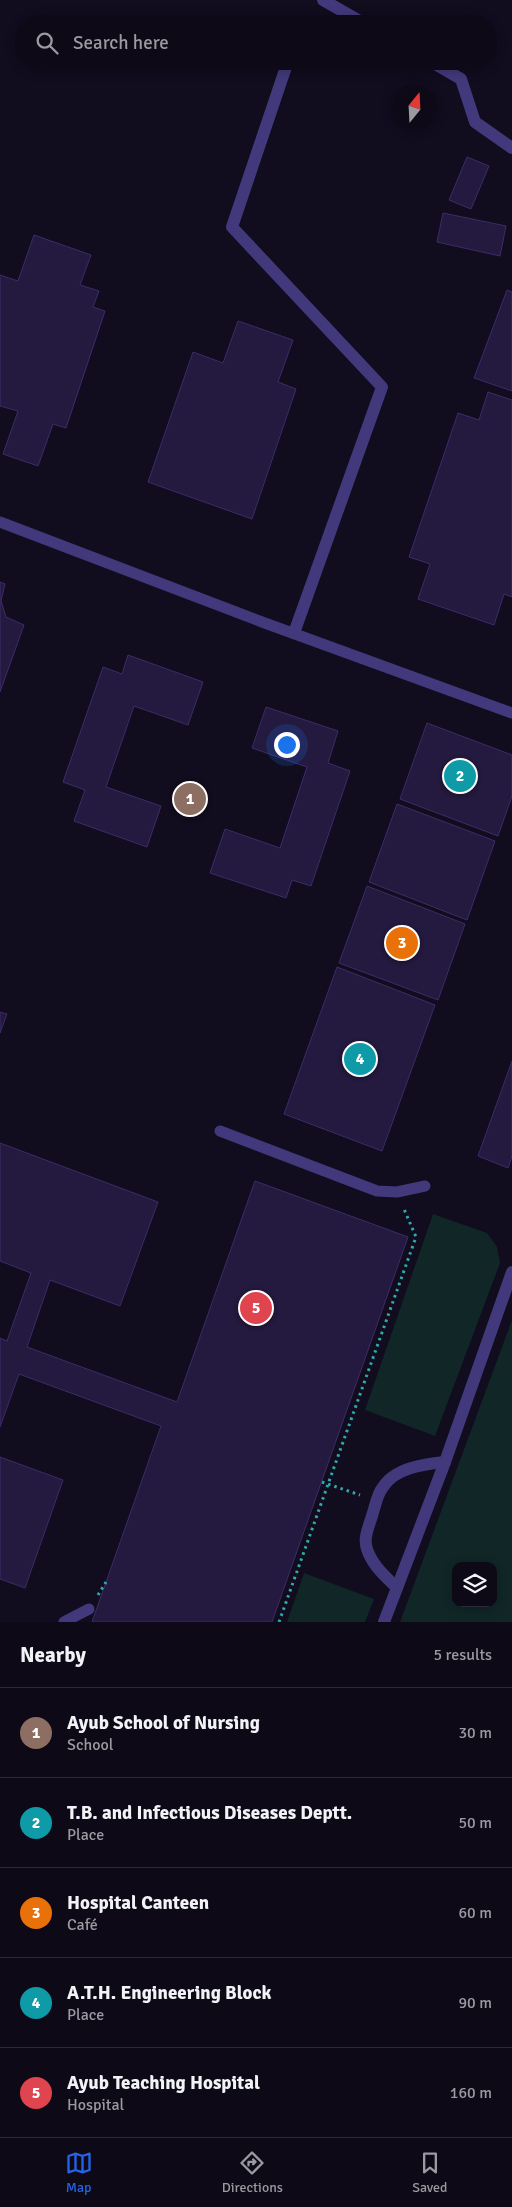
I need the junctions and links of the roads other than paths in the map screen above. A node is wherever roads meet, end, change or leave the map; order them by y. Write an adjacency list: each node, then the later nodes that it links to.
1 (323, 0): 2 (street)
2 (349, 15)
3 (285, 70): 7 (street)
4 (446, 70): 5 (street)
5 (512, 148)
6 (0, 522): 7 (lane)
7 (294, 634): 8 (lane)
8 (512, 712)
9 (220, 1132): 10 (lane)
10 (425, 1186)
11 (512, 1272): 12 (street)
12 (445, 1462): 13 (street); 13 (street)
13 (397, 1588): 16 (street)
14 (89, 1609): 15 (lane)
15 (64, 1622)
16 (384, 1622)

